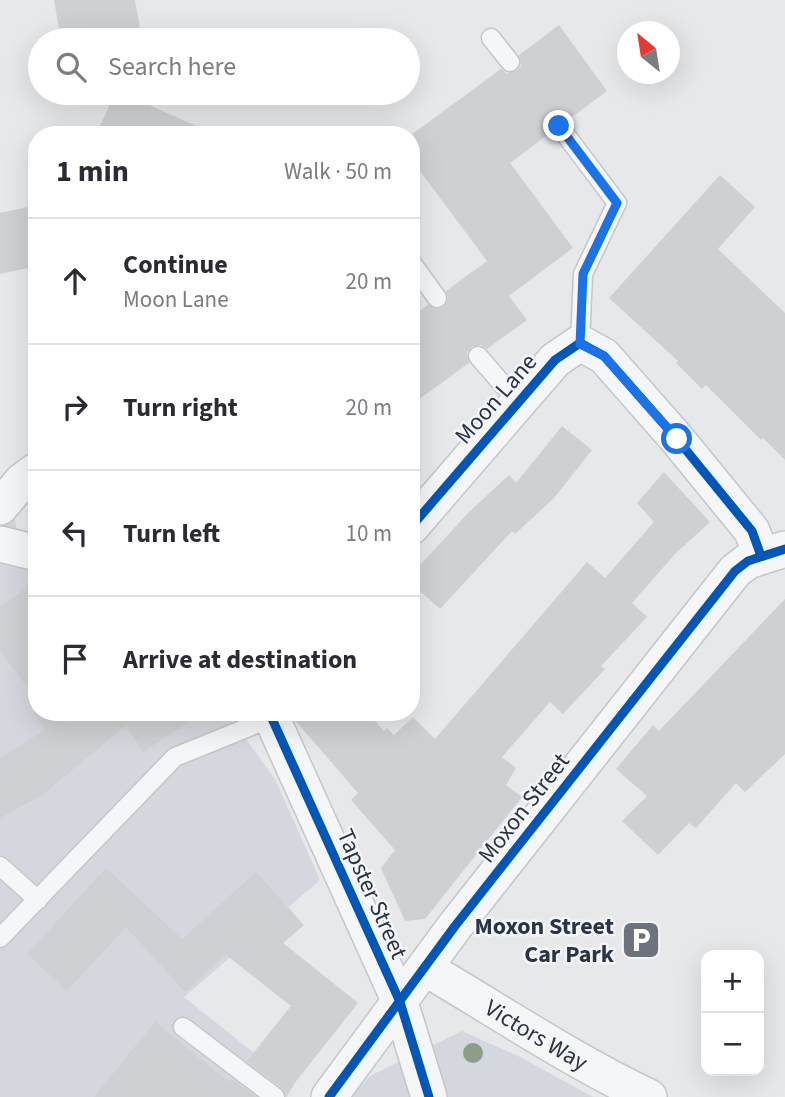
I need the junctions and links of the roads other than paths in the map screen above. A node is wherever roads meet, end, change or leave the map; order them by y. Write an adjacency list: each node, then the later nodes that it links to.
1 (491, 37): 2 (lane)
2 (510, 62)
3 (559, 126): 6 (lane)
4 (420, 274): 5 (lane)
5 (437, 298)
6 (580, 344): 8 (street, Moon Lane); 14 (street, Moxon Street)
7 (478, 356): 8 (lane)
8 (519, 402): 11 (street, Moon Lane)
9 (28, 477): 10 (street)
10 (0, 507)
11 (420, 517)
12 (0, 544): 13 (street)
13 (28, 551)
14 (773, 553): 20 (street, Moxon Street)
15 (256, 721): 18 (lane)
16 (273, 721): 21 (street, Tapster Street)
17 (0, 866): 18 (lane)
18 (38, 900): 19 (lane)
19 (0, 938)
20 (425, 968): 21 (street, Moxon Street); 26 (street, Victors Way)
21 (400, 1002): 24 (street, Moxon Street); 25 (street, Tapster Street)
22 (183, 1027): 23 (lane)
23 (275, 1097)
24 (329, 1097)
25 (429, 1097)
26 (649, 1097)

